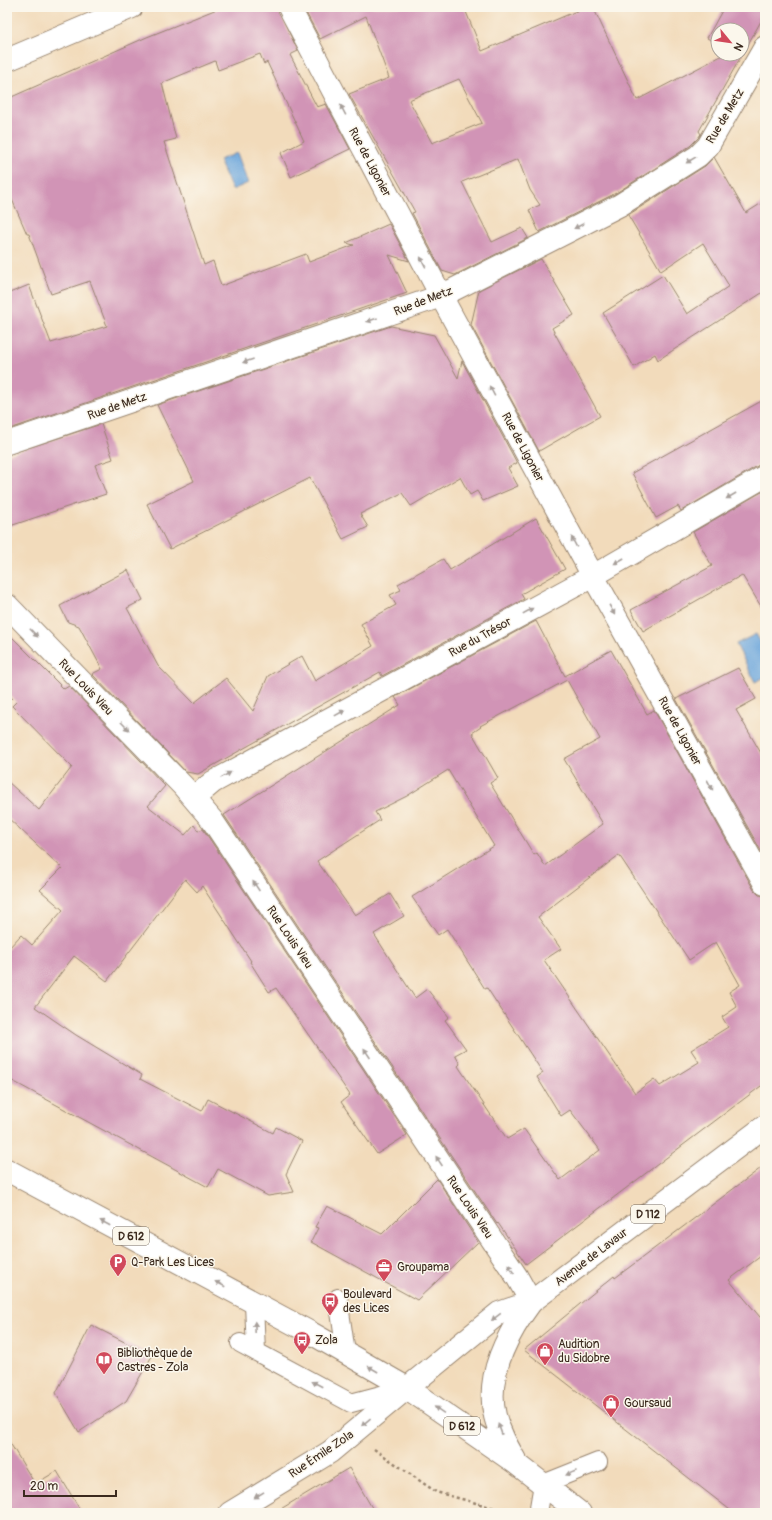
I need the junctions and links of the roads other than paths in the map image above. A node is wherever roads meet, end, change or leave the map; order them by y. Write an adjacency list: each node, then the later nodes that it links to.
1 (132, 7): 4 (street)
2 (289, 7): 5 (street, Rue de Ligonier, one-way to 2)
3 (765, 47): 5 (street, Rue de Metz, one-way to 5)
4 (7, 60)
5 (441, 296): 6 (street, Rue de Metz, one-way to 6); 8 (street, Rue de Ligonier, one-way to 5)
6 (7, 443)
7 (765, 476): 8 (street, Rue du Trésor, one-way to 8)
8 (593, 576): 10 (street, Rue du Trésor, one-way to 8); 11 (street, Rue de Ligonier, one-way to 11)
9 (7, 605): 10 (street, Rue Louis Vieu, one-way to 10)
10 (194, 798): 15 (street, Rue Louis Vieu, one-way to 10)
11 (765, 884)
12 (765, 1126): 15 (street, Avenue de Lavaur / D 112)
13 (7, 1170): 16 (street, D 612, one-way to 13)
14 (338, 1298): 19 (lane)
15 (531, 1302): 20 (street, Avenue de Lavaur / D 112, one-way to 20); 22 (street, Avenue de Lavaur / D 112, one-way to 15)
16 (254, 1303): 18 (lane, one-way to 16); 19 (street, D 612)
17 (240, 1343): 18 (lane)
18 (256, 1352): 20 (lane, one-way to 18)
19 (346, 1353): 20 (street, D 612, one-way to 19)
20 (407, 1388): 22 (street, D 612, one-way to 20); 24 (street, Rue Émile Zola, one-way to 24)
21 (598, 1462): 23 (lane, one-way to 23)
22 (517, 1464): 23 (street, D 612)
23 (543, 1484): 25 (lane); 26 (street, D 612)
24 (230, 1513)
25 (538, 1513)
26 (580, 1513)

